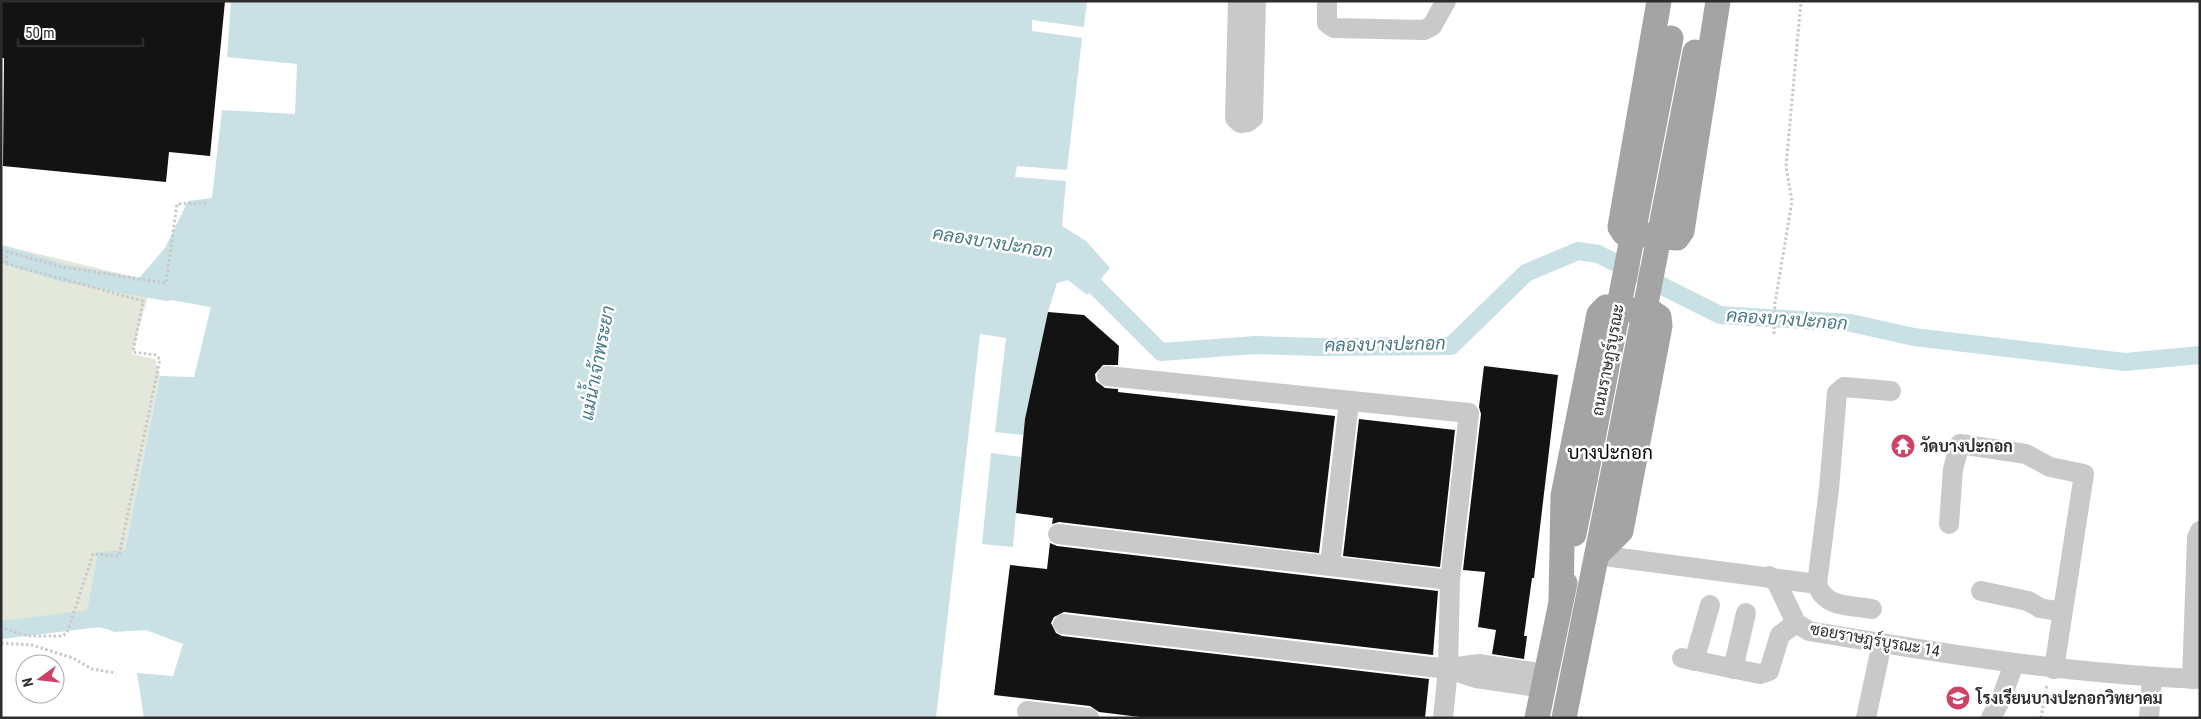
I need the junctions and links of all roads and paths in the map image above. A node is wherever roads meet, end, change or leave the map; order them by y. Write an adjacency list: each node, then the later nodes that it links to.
1 (1238, 1): 2 (street)
2 (1256, 1)
3 (1327, 1): 4 (street)
4 (1446, 1)
5 (1659, 1): 8 (main road)
6 (1676, 1): 27 (main road, ถนนราษฎร์บูรณะ, bridge)
7 (1702, 1): 21 (main road, ถนนราษฎร์บูรณะ, bridge)
8 (1718, 1)
9 (1801, 1): 14 (path)
10 (206, 203): 12 (path)
11 (1, 250): 12 (path)
12 (7, 252): 13 (path)
13 (4, 262): 34 (path)
14 (1774, 334)
15 (1107, 376): 17 (street)
16 (1891, 391): 25 (street)
17 (1349, 402): 22 (street); 24 (street)
18 (1949, 524): 31 (street)
19 (2200, 532): 43 (street)
20 (1058, 534): 22 (street)
21 (1597, 555): 23 (street); 27 (main road); 49 (main road, ถนนราษฎร์บูรณะ)
22 (1330, 564): 24 (street)
23 (1769, 576): 25 (street); 32 (street, ซอยราษฎร์บูรณะ 14)
24 (1450, 580): 39 (street)
25 (1817, 584): 29 (street)
26 (1981, 591): 31 (street)
27 (1561, 600): 44 (main road, ถนนราษฎร์บูรณะ)
28 (1710, 604): 40 (street)
29 (1872, 609)
30 (1746, 612): 40 (street)
31 (2062, 612): 38 (street)
32 (1796, 622): 36 (street, ซอยราษฎร์บูรณะ 14); 40 (street)
33 (1063, 624): 39 (street)
34 (1, 627)
35 (1, 643): 41 (path)
36 (1882, 643): 37 (street, ซอยราษฎร์บูรณะ 14); 50 (street)
37 (2014, 664): 38 (street, ซอยราษฎร์บูรณะ 14); 51 (street)
38 (2052, 668): 42 (street, ซอยราษฎร์บูรณะ 14); 52 (path)
39 (1448, 669): 44 (street); 47 (street)
40 (1733, 669)
41 (116, 673)
42 (2152, 678): 43 (street, ซอยราษฎร์บูรณะ 14); 53 (street)
43 (2196, 679)
44 (1544, 681): 48 (main road, ถนนราษฎร์บูรณะ)
45 (1027, 711): 46 (street)
46 (1089, 718)
47 (1443, 718)
48 (1537, 718)
49 (1564, 718)
50 (1866, 718)
51 (1991, 718)
52 (2041, 718)
53 (2149, 718)

